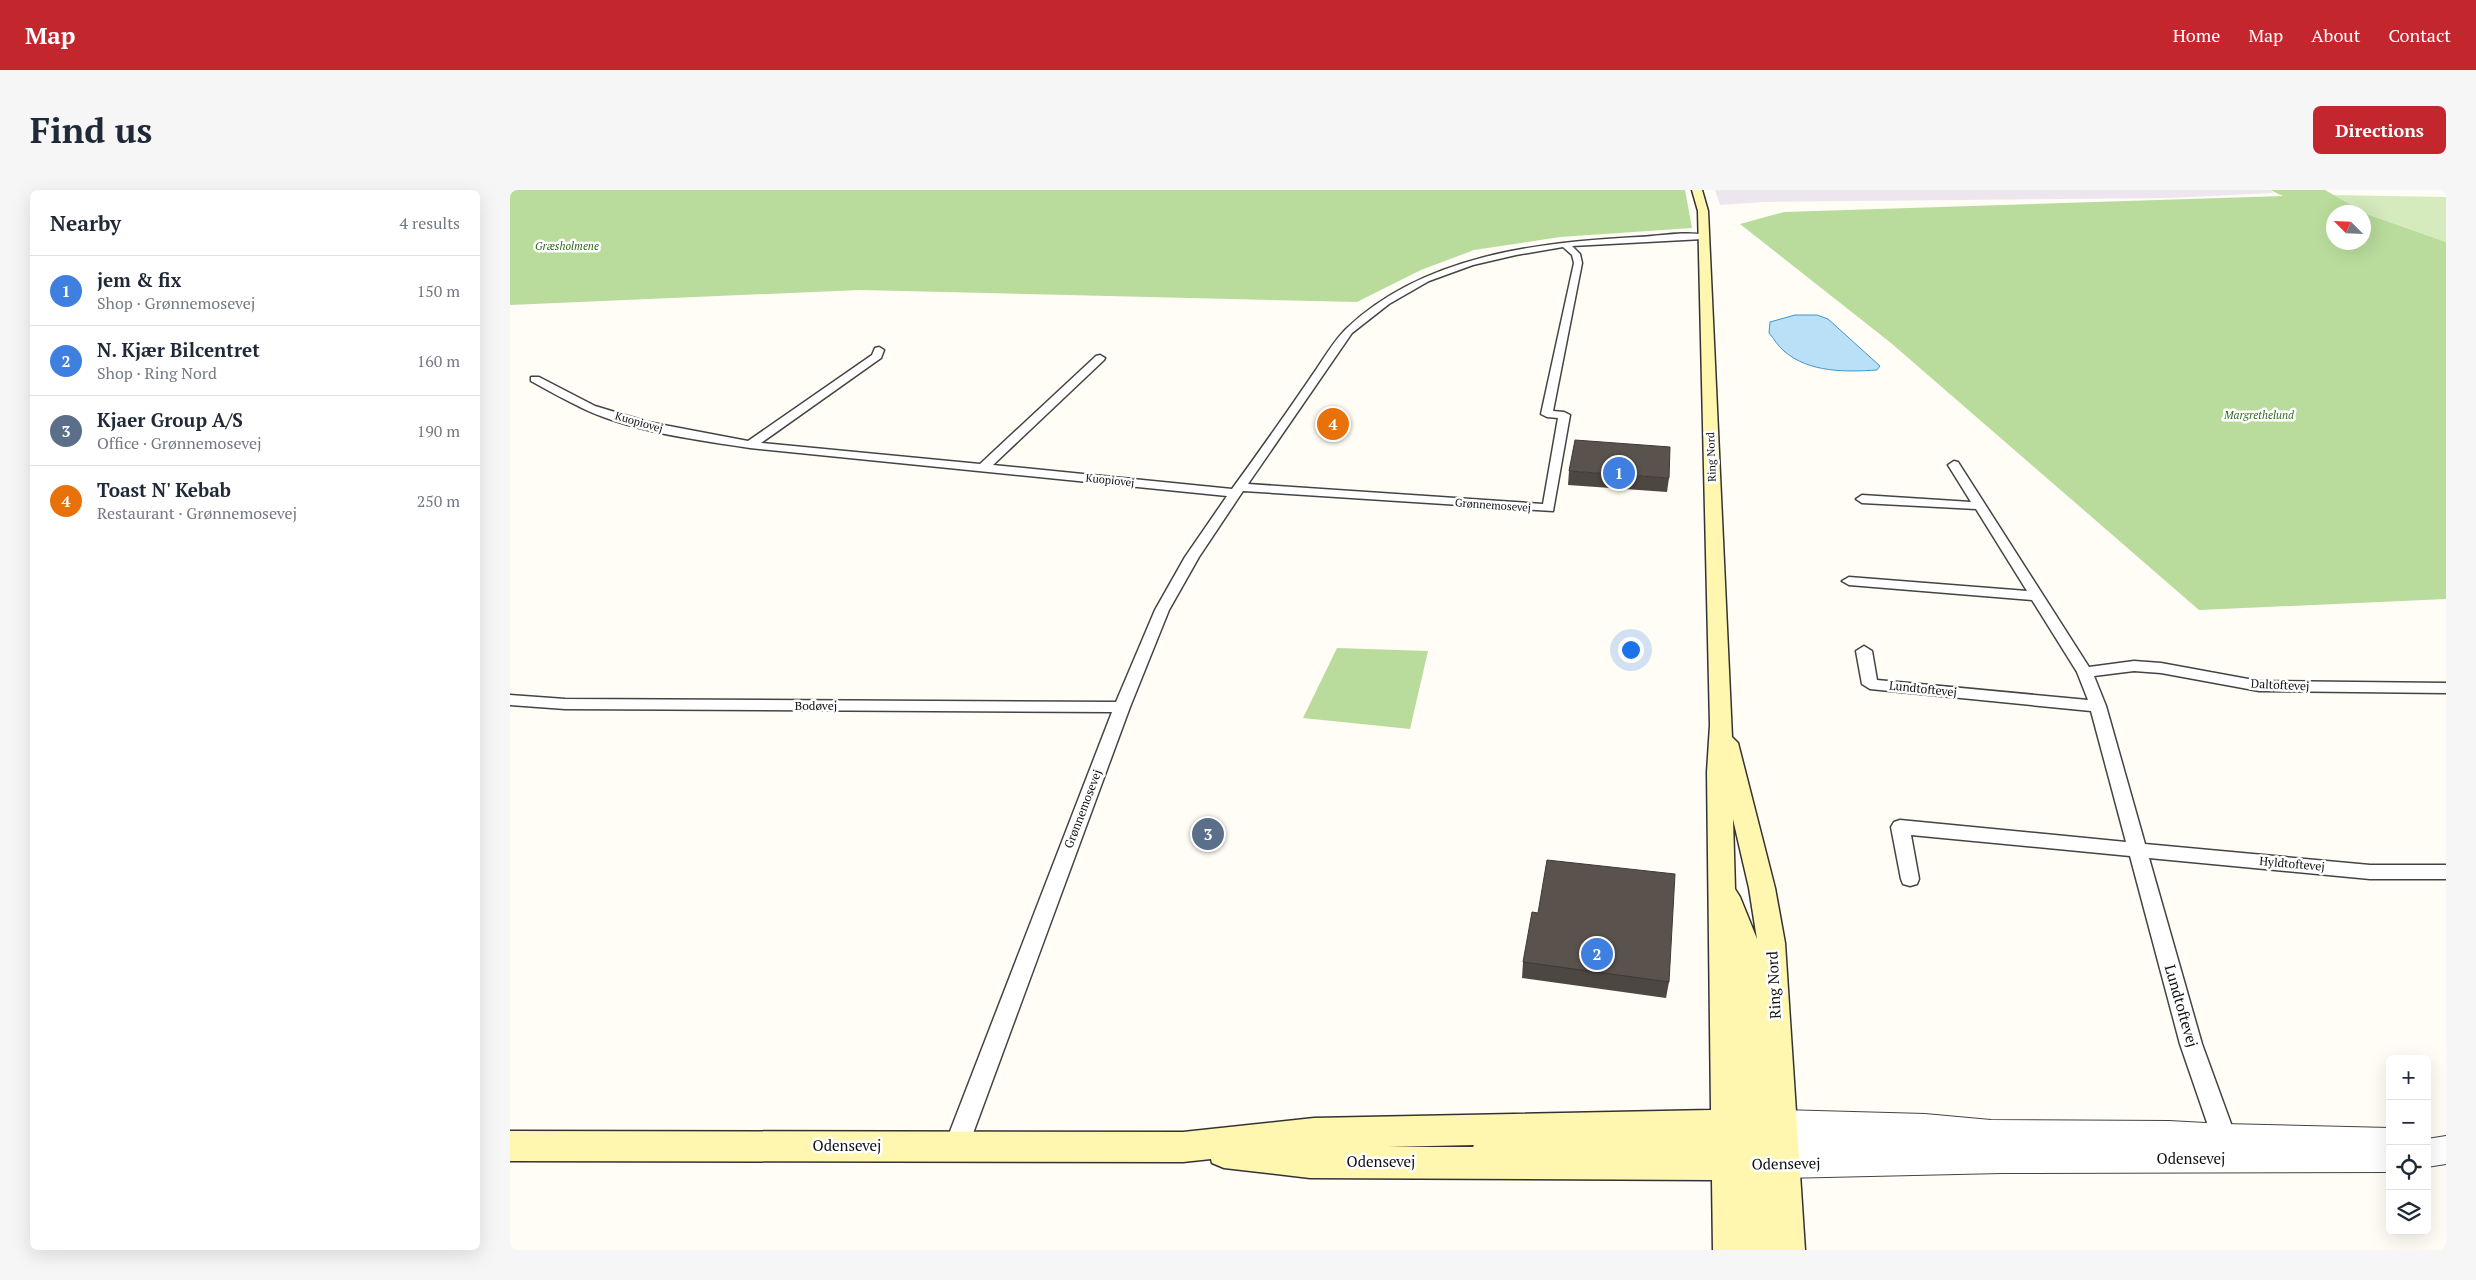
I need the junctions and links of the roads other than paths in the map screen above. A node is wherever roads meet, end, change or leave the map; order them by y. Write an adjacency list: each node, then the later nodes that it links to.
1 (1698, 190): 2 (main road, Ring Nord)
2 (1703, 237): 3 (street, Grønnemosevej); 21 (main road, Ring Nord)
3 (1565, 245): 10 (street, Grønnemosevej); 10 (street, Grønnemosevej)
4 (879, 350): 7 (street)
5 (1100, 358): 9 (street)
6 (535, 379): 7 (street, Kuopiovej)
7 (750, 444): 9 (street, Kuopiovej)
8 (1954, 465): 12 (street, Lundtoftevej)
9 (984, 467): 10 (street, Kuopiovej)
10 (1238, 490): 20 (street, Grønnemosevej)
11 (1862, 499): 12 (street)
12 (1981, 506): 14 (street, Lundtoftevej)
13 (1849, 582): 14 (street)
14 (2037, 596): 16 (street, Lundtoftevej)
15 (1864, 651): 19 (street, Lundtoftevej)
16 (2085, 672): 17 (street, Daltoftevej); 19 (street, Lundtoftevej)
17 (2446, 688)
18 (510, 700): 20 (street, Bodøvej)
19 (2098, 706): 22 (street, Lundtoftevej)
20 (1122, 707): 28 (street, Grønnemosevej)
21 (1721, 725): 26 (main road, Ring Nord); 26 (main road, Ring Nord)
22 (2138, 849): 23 (street, Hyldtoftevej); 24 (street); 31 (street, Lundtoftevej)
23 (2446, 872)
24 (1910, 880)
25 (2386, 1142): 31 (street, Odensevej)
26 (1754, 1143): 29 (main road, Odensevej); 29 (main road, Odensevej); 31 (street, Odensevej); 31 (street, Odensevej); 35 (main road, Ring Nord); 36 (main road); 37 (main road, Ring Nord)
27 (510, 1146): 28 (main road, Odensevej)
28 (956, 1147): 29 (main road, Odensevej)
29 (1184, 1147)
30 (2431, 1147): 32 (street)
31 (2229, 1148): 34 (street, Odensevej)
32 (2446, 1149): 33 (street)
33 (2431, 1153)
34 (2386, 1158)
35 (1730, 1250)
36 (1761, 1250)
37 (1788, 1250)

